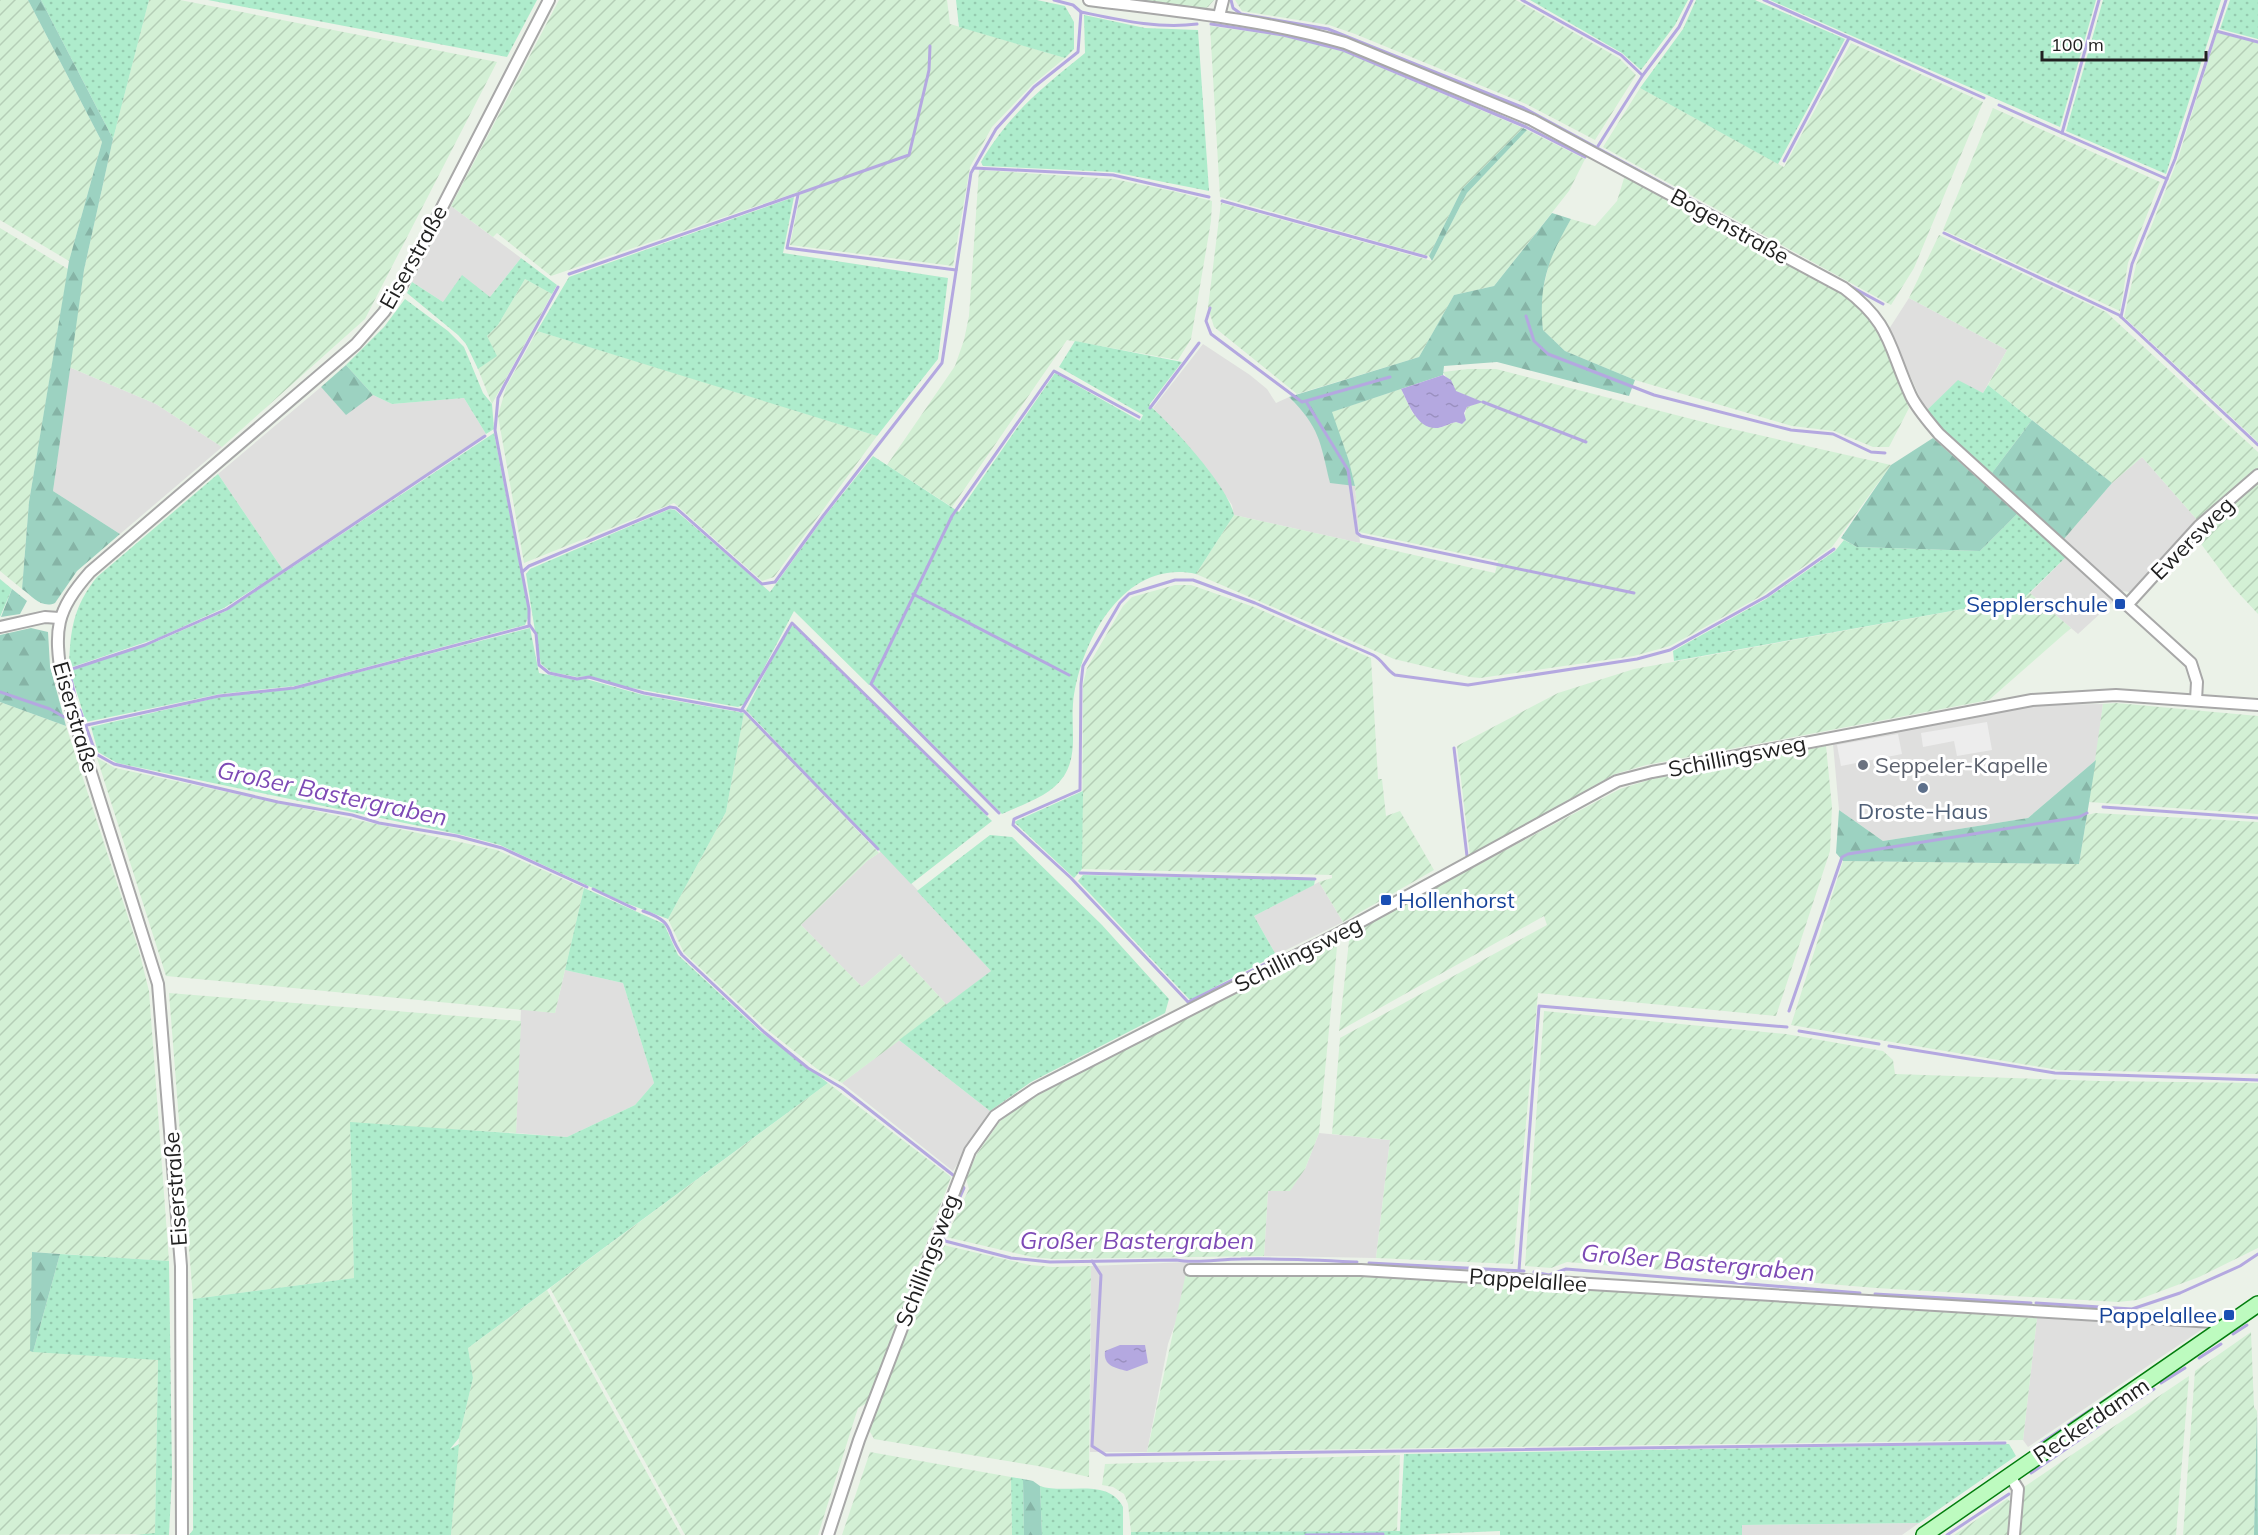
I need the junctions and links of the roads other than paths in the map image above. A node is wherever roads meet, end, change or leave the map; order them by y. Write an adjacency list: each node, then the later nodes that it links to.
1 (549, 0): 7 (street, Eiserstraße)
2 (1089, 0): 4 (street, Bogenstraße)
3 (1223, 0): 4 (street)
4 (1219, 16): 6 (street, Bogenstraße)
5 (2258, 475): 6 (street, Ewersweg)
6 (2128, 604): 9 (street, Bogenstraße)
7 (59, 618): 8 (street); 15 (street, Eiserstraße)
8 (0, 627)
9 (2196, 700): 10 (street, Schillingsweg); 16 (street, Schillingsweg)
10 (2258, 705)
11 (1190, 1270): 13 (street, Pappelallee)
12 (2258, 1304): 13 (street, Reckerdamm)
13 (2220, 1332): 14 (street, Reckerdamm)
14 (2010, 1476): 17 (street, Reckerdamm); 18 (street)
15 (182, 1535)
16 (828, 1535)
17 (1924, 1535)
18 (2014, 1535)

